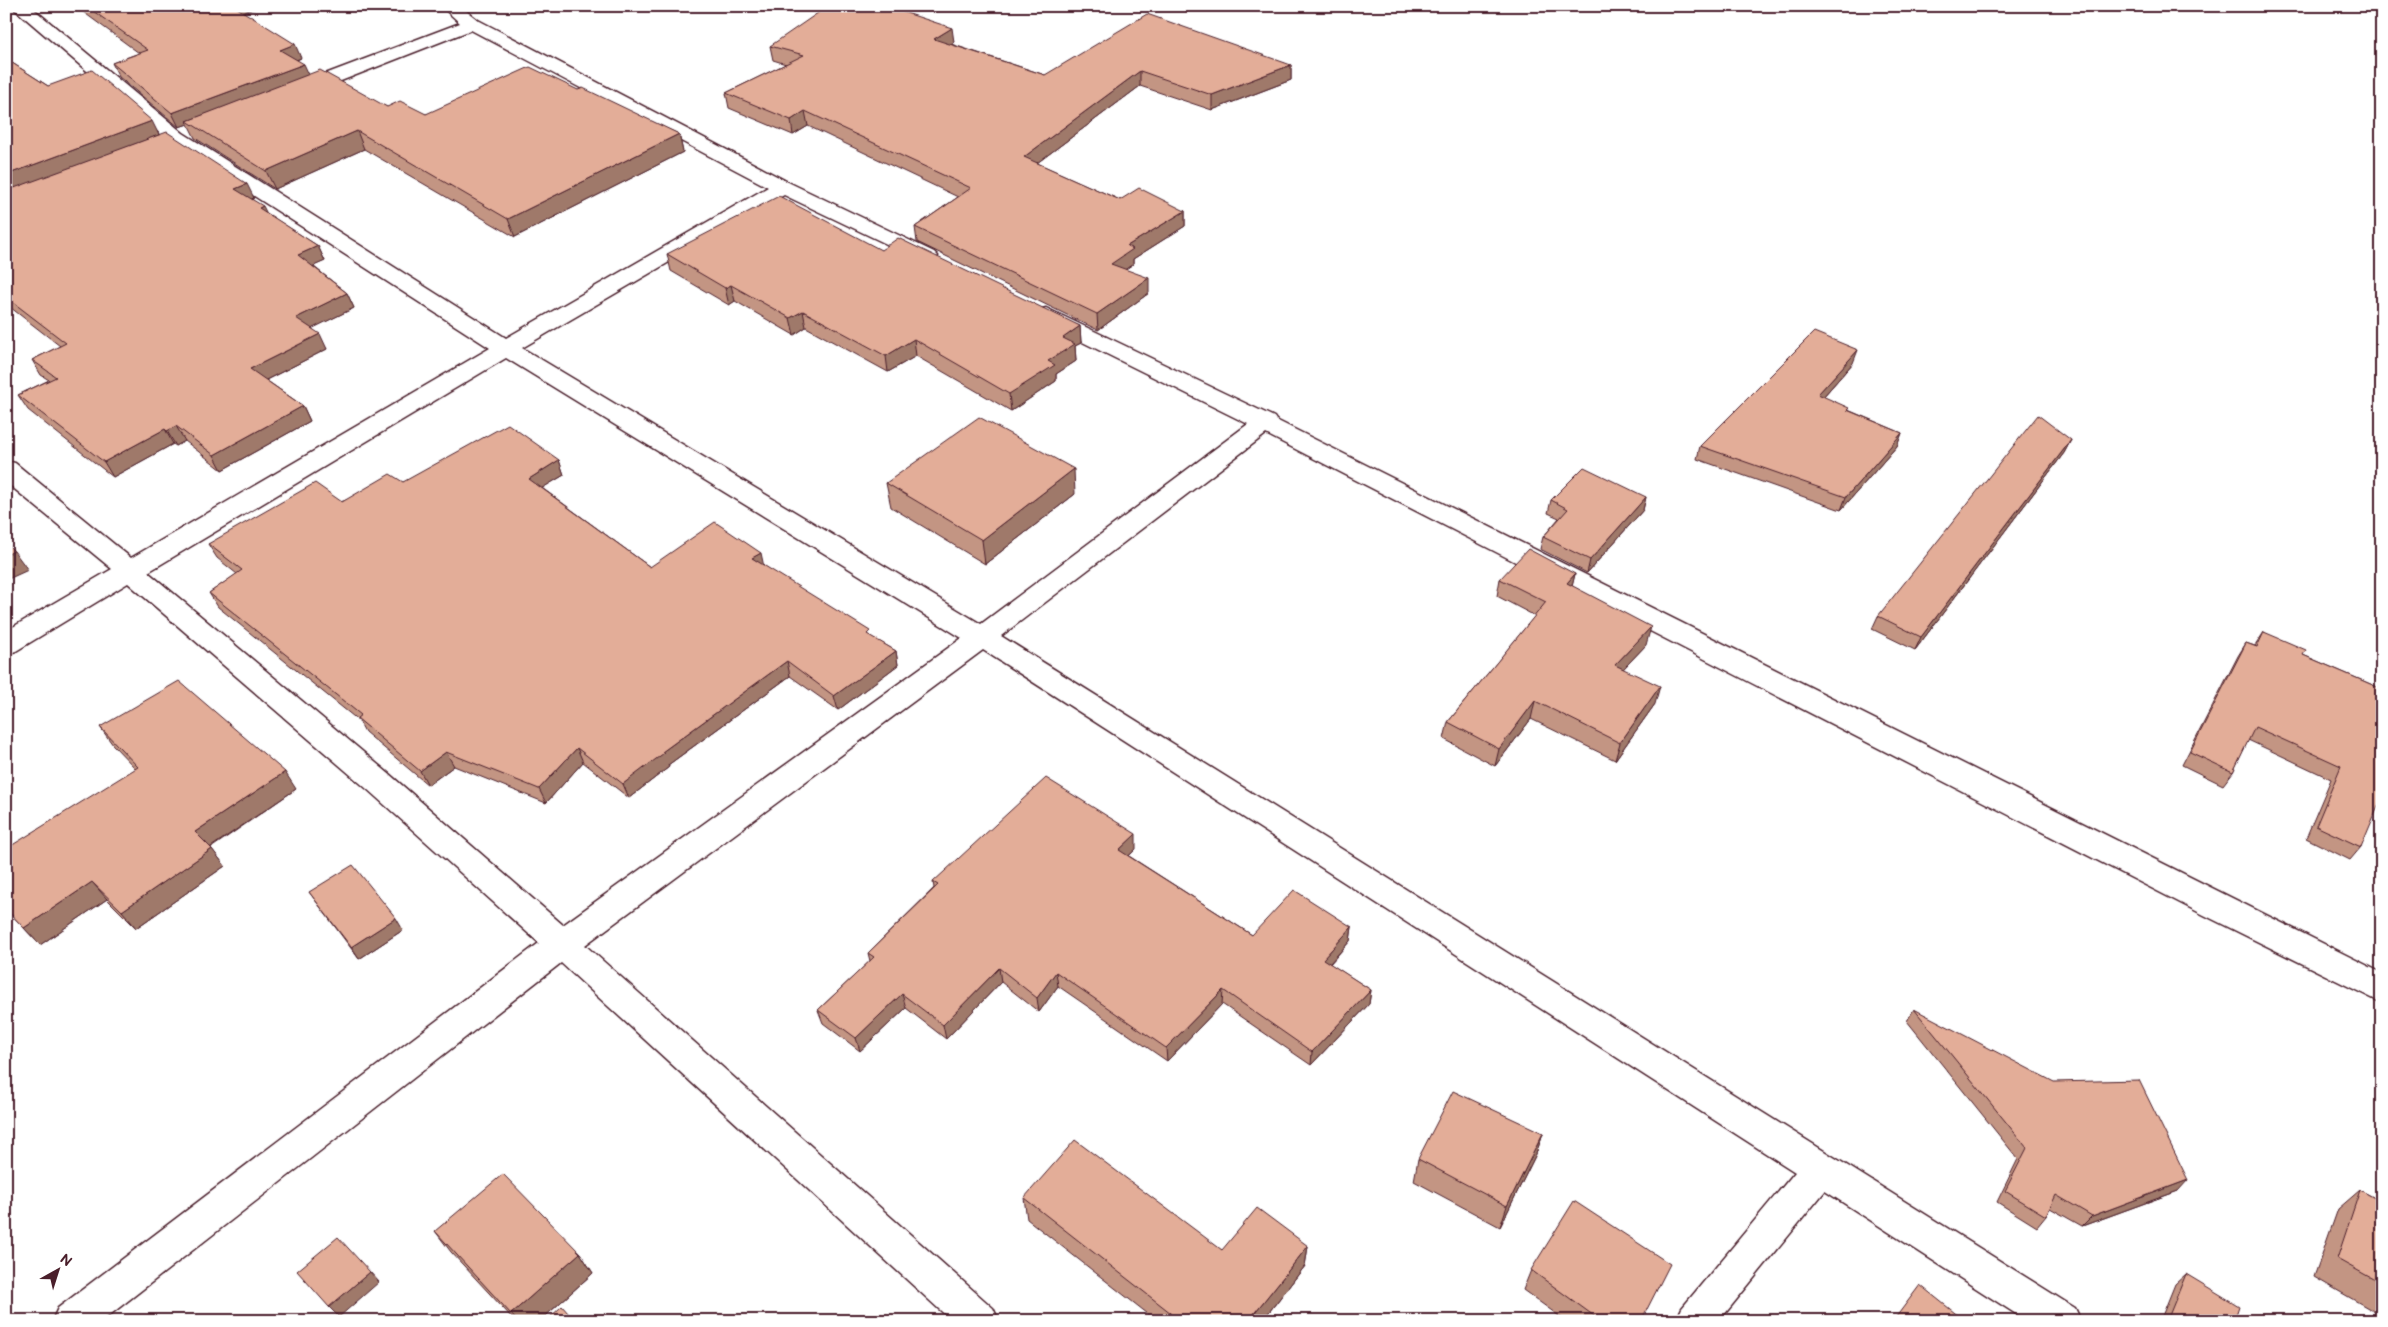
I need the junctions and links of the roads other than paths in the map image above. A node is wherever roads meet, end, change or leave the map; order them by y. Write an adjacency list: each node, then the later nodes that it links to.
1 (19, 6): 8 (street)
2 (449, 6): 3 (street)
3 (472, 24): 4 (street); 5 (street)
4 (278, 98)
5 (783, 187): 6 (street); 8 (street)
6 (945, 265)
7 (1025, 304): 9 (street)
8 (506, 348): 11 (street); 12 (street)
9 (1266, 422): 12 (street); 15 (street)
10 (6, 469): 11 (street)
11 (132, 571): 13 (street); 14 (street)
12 (982, 637): 14 (street); 16 (street)
13 (6, 644)
14 (562, 943): 17 (street); 18 (street)
15 (2382, 989)
16 (1820, 1169): 19 (street); 20 (street)
17 (71, 1321)
18 (980, 1321)
19 (1695, 1321)
20 (2062, 1321)

